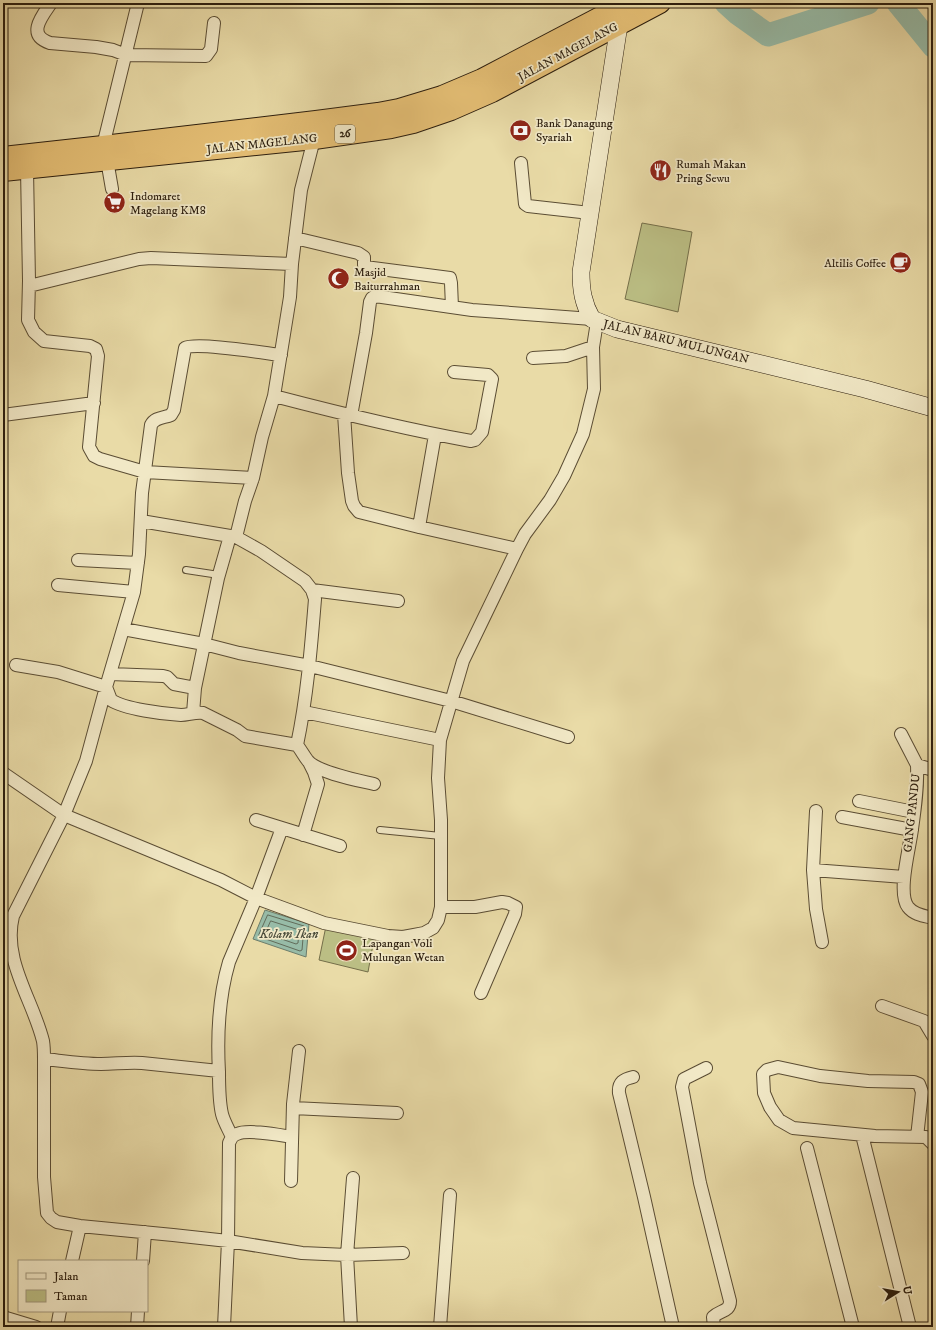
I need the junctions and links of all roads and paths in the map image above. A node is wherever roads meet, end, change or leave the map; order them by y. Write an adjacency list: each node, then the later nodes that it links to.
1 (51, 3): 7 (street)
2 (138, 3): 7 (street)
3 (627, 3): 9 (highway, JALAN MAGELANG / 26)
4 (660, 3): 6 (highway, JALAN MAGELANG / 26)
5 (214, 24): 7 (street)
6 (619, 25): 8 (highway, JALAN MAGELANG / 26); 15 (main road, JALAN BARU MULUNGAN)
7 (126, 55): 9 (street)
8 (314, 139): 9 (highway, JALAN MAGELANG / 26); 16 (street)
9 (105, 153): 10 (highway, JALAN MAGELANG / 26); 12 (highway, JALAN MAGELANG / 26); 14 (street)
10 (3, 156)
11 (521, 163): 15 (street)
12 (27, 169): 13 (highway, JALAN MAGELANG / 26); 18 (street)
13 (3, 171)
14 (112, 189)
15 (590, 213): 20 (main road, JALAN BARU MULUNGAN)
16 (295, 238): 17 (street); 19 (street)
17 (292, 264): 18 (street); 22 (street)
18 (29, 286): 26 (street)
19 (452, 307): 20 (street); 29 (street)
20 (594, 320): 21 (street); 27 (main road, JALAN BARU MULUNGAN)
21 (593, 347): 23 (street); 36 (street)
22 (281, 355): 25 (street); 31 (street)
23 (533, 358)
24 (454, 372): 30 (street)
25 (274, 396): 29 (street); 32 (street)
26 (94, 403): 28 (street); 31 (street)
27 (933, 408)
28 (3, 415)
29 (347, 415): 30 (street); 34 (street)
30 (435, 435): 34 (street)
31 (145, 472): 32 (street); 33 (street)
32 (253, 478): 35 (street)
33 (141, 521): 35 (street); 38 (street)
34 (419, 527): 36 (street)
35 (233, 537): 40 (street); 42 (street)
36 (517, 549): 52 (street)
37 (78, 560): 38 (street)
38 (138, 563): 43 (street)
39 (186, 570): 40 (lane)
40 (219, 575): 46 (street)
41 (58, 584): 43 (street)
42 (312, 590): 44 (street); 48 (street)
43 (134, 592): 45 (street)
44 (398, 601)
45 (123, 629): 46 (street); 49 (street)
46 (204, 644): 48 (street); 51 (street)
47 (16, 665): 50 (street)
48 (310, 666): 52 (street); 53 (street)
49 (110, 674): 50 (street); 51 (street)
50 (106, 687): 54 (street); 67 (street)
51 (195, 688): 54 (street)
52 (451, 701): 56 (street); 57 (street)
53 (304, 712): 57 (street); 58 (street)
54 (193, 713): 58 (street)
55 (901, 734): 60 (street)
56 (568, 737)
57 (440, 740): 74 (street)
58 (297, 745): 59 (street)
59 (309, 762): 63 (street); 73 (street)
60 (917, 765): 61 (street, GANG PANDU); 66 (street, GANG PANDU)
61 (933, 770)
62 (3, 773): 67 (street)
63 (374, 784)
64 (859, 801): 66 (street)
65 (816, 811): 76 (street)
66 (914, 812): 72 (street, GANG PANDU)
67 (64, 815): 78 (street); 86 (street)
68 (842, 817): 72 (street)
69 (256, 820): 70 (street)
70 (282, 828): 73 (street); 78 (street)
71 (380, 830): 74 (lane)
72 (912, 830): 77 (street, GANG PANDU)
73 (303, 835): 75 (street)
74 (441, 836): 79 (street)
75 (340, 846)
76 (813, 870): 77 (street); 81 (street)
77 (904, 877): 80 (street, GANG PANDU)
78 (256, 898): 79 (street); 88 (street)
79 (441, 907): 82 (street)
80 (933, 918)
81 (822, 942)
82 (481, 993)
83 (882, 1006): 84 (street)
84 (933, 1036)
85 (299, 1051): 90 (street)
86 (44, 1059): 88 (street); 101 (street)
87 (706, 1068): 118 (street)
88 (218, 1072): 94 (street)
89 (633, 1077): 117 (street)
90 (293, 1108): 91 (street); 95 (street)
91 (397, 1113)
92 (862, 1135): 93 (street); 93 (street); 120 (street)
93 (917, 1136): 96 (street)
94 (232, 1137): 95 (street); 103 (street)
95 (292, 1137): 99 (street)
96 (933, 1144)
97 (807, 1148): 119 (street)
98 (353, 1178): 105 (street)
99 (291, 1181)
100 (450, 1194): 116 (street)
101 (80, 1226): 102 (street); 106 (street)
102 (144, 1232): 103 (street); 107 (street)
103 (228, 1241): 105 (street); 114 (street)
104 (403, 1253): 105 (street)
105 (347, 1255): 115 (street)
106 (72, 1260)
107 (143, 1260)
108 (60, 1312): 112 (street)
109 (138, 1312): 113 (street)
110 (3, 1317): 111 (street)
111 (36, 1327)
112 (57, 1327)
113 (137, 1327)
114 (224, 1327)
115 (351, 1327)
116 (440, 1327)
117 (673, 1327)
118 (714, 1327)
119 (853, 1327)
120 (910, 1327)

